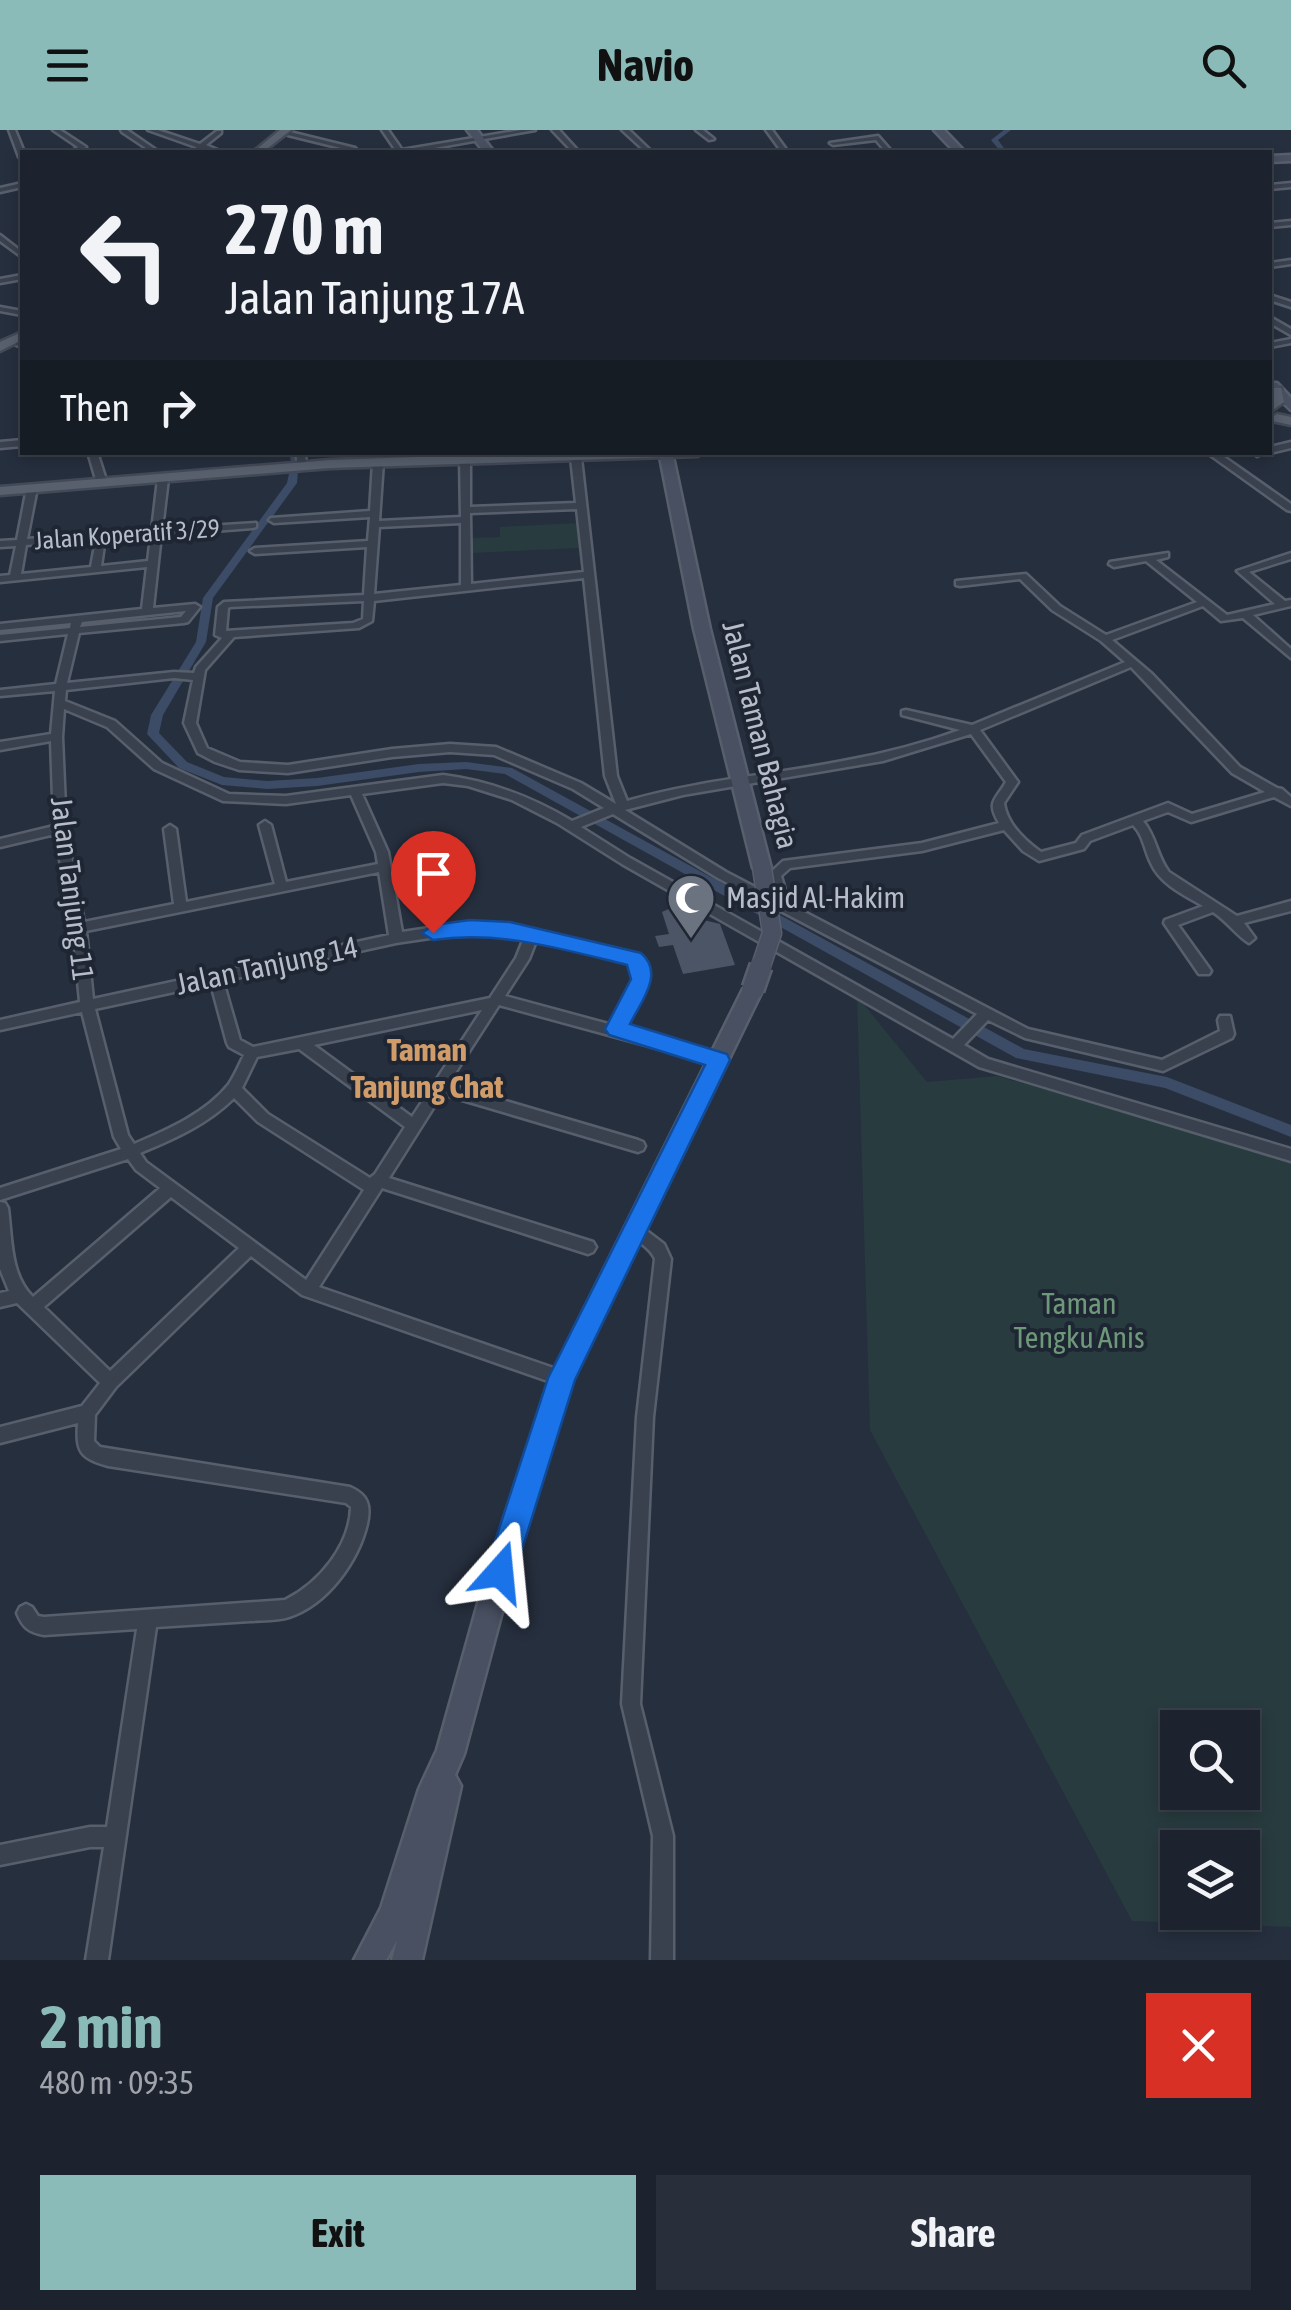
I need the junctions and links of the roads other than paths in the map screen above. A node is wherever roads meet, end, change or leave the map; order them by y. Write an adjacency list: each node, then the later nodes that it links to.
1 (56, 130): 19 (street)
2 (151, 130): 16 (street)
3 (532, 130): 13 (street)
4 (555, 130): 26 (street)
5 (625, 130): 27 (street)
6 (699, 130): 14 (street)
7 (939, 130): 29 (main road)
8 (16, 131): 12 (street)
9 (124, 131): 20 (street)
10 (290, 131): 18 (street); 23 (main road); 24 (main road)
11 (219, 132): 17 (street)
12 (2, 134)
13 (476, 135): 25 (street)
14 (711, 139)
15 (834, 143): 28 (street)
16 (186, 145): 17 (street); 21 (street)
17 (198, 148): 22 (street)
18 (353, 149)
19 (77, 150)
20 (153, 150)
21 (174, 150)
22 (208, 150)
23 (261, 150)
24 (268, 150)
25 (410, 150)
26 (574, 150)
27 (647, 150)
28 (887, 150)
29 (958, 150)
30 (0, 237): 31 (street)
31 (5, 247)
32 (1281, 391): 33 (main road)
33 (1281, 414)
34 (93, 455): 45 (street)
35 (503, 455): 40 (main road); 41 (main road)
36 (602, 455): 41 (main road)
37 (646, 455): 41 (main road)
38 (670, 455): 91 (main road, Jalan Taman Bahagia)
39 (1214, 455): 49 (street)
40 (465, 458): 43 (main road); 50 (street)
41 (576, 458): 48 (street)
42 (302, 460): 43 (main road); 44 (main road)
43 (378, 462): 51 (street)
44 (163, 479): 45 (main road); 54 (street)
45 (102, 483): 46 (main road)
46 (32, 488): 47 (main road); 56 (street)
47 (0, 490)
48 (582, 506): 50 (street); 66 (street)
49 (1290, 508)
50 (465, 515): 51 (street); 70 (street)
51 (374, 519): 52 (street); 58 (street)
52 (274, 520)
53 (253, 524): 54 (street, Jalan Koperatif 3/29)
54 (154, 532): 55 (street, Jalan Koperatif 3/29); 63 (street)
55 (101, 536): 56 (street, Jalan Koperatif 3/29); 65 (street)
56 (22, 542): 57 (street, Jalan Koperatif 3/29); 67 (street)
57 (0, 544)
58 (373, 544): 59 (street); 71 (street)
59 (255, 551)
60 (1165, 555): 62 (street)
61 (1291, 556): 73 (street)
62 (1148, 558): 64 (street); 72 (street)
63 (151, 564): 65 (street); 74 (street)
64 (1114, 564)
65 (96, 569): 67 (street)
66 (590, 574): 70 (street); 95 (street)
67 (15, 577): 68 (street)
68 (0, 578)
69 (960, 583): 80 (street)
70 (466, 587): 71 (street)
71 (369, 598): 78 (street); 78 (street)
72 (1205, 602): 75 (street); 80 (street)
73 (1287, 604): 75 (street)
74 (147, 612): 76 (street); 76 (street)
75 (1246, 616): 81 (street)
76 (76, 624): 77 (street); 79 (street); 84 (street, Jalan Tanjung 11)
77 (0, 627)
78 (229, 637): 83 (street)
79 (0, 638)
80 (1105, 639): 82 (street)
81 (1291, 655)
82 (1132, 664): 88 (street); 93 (street)
83 (197, 677): 84 (street); 95 (street)
84 (61, 686): 85 (street); 86 (street, Jalan Tanjung 11)
85 (0, 693)
86 (59, 702): 89 (street, Jalan Tanjung 11); 92 (street)
87 (906, 713): 88 (street)
88 (973, 729): 91 (street); 99 (street)
89 (56, 737): 90 (street); 100 (street, Jalan Tanjung 11)
90 (0, 746)
91 (741, 784): 95 (street); 125 (main road, Jalan Taman Bahagia, bridge)
92 (355, 792): 97 (street); 103 (street)
93 (1278, 792): 94 (street); 96 (street)
94 (1291, 802)
95 (611, 808): 97 (street); 105 (street)
96 (1135, 820): 99 (street); 106 (street)
97 (576, 823): 123 (street)
98 (264, 825): 104 (street)
99 (1007, 825): 105 (street)
100 (60, 829): 102 (street); 110 (street, Jalan Tanjung 11)
101 (170, 829): 108 (street)
102 (0, 843)
103 (382, 866): 104 (street); 112 (street)
104 (281, 886): 108 (street)
105 (784, 905): 118 (street)
106 (1213, 906): 109 (street); 114 (street)
107 (1291, 906): 109 (street)
108 (181, 908): 110 (street)
109 (1238, 920): 113 (street)
110 (79, 928): 117 (street, Jalan Tanjung 11)
111 (532, 935): 112 (street, Jalan Tanjung 14); 116 (street); 121 (street, Jalan Tanjung 14)
112 (396, 938): 115 (street, Jalan Tanjung 14)
113 (1249, 938)
114 (1204, 972)
115 (216, 978): 117 (street, Jalan Tanjung 14); 124 (street)
116 (495, 1001): 121 (street); 122 (street); 126 (street)
117 (86, 1006): 120 (street, Jalan Tanjung 14); 130 (street, Jalan Tanjung 11)
118 (982, 1019): 119 (street); 123 (street)
119 (1225, 1020)
120 (0, 1025)
121 (616, 1029): 125 (street)
122 (301, 1043): 124 (street); 128 (street)
123 (955, 1045): 131 (street)
124 (252, 1053): 127 (street)
125 (719, 1060): 136 (main road, Jalan Taman Bahagia)
126 (438, 1087): 128 (street); 129 (street)
127 (234, 1088): 130 (street); 132 (street)
128 (413, 1125): 132 (street)
129 (638, 1146)
130 (132, 1153): 133 (street, Jalan Tanjung 11); 134 (street)
131 (1291, 1155)
132 (374, 1184): 138 (street); 139 (street)
133 (171, 1188): 137 (street, Jalan Tanjung 11); 141 (street)
134 (0, 1194)
135 (0, 1208): 141 (street)
136 (635, 1229): 142 (main road, Jalan Taman Bahagia); 154 (street)
137 (249, 1248): 139 (street, Jalan Tanjung 11); 143 (street)
138 (588, 1248)
139 (308, 1290): 142 (street, Jalan Tanjung 11)
140 (0, 1300): 141 (street)
141 (27, 1301): 143 (street)
142 (562, 1378): 148 (main road, Jalan Taman Bahagia)
143 (110, 1382): 144 (street)
144 (87, 1413): 145 (street); 147 (street)
145 (0, 1434)
146 (26, 1613): 147 (street)
147 (148, 1619): 149 (street)
148 (450, 1754): 152 (main road); 153 (main road)
149 (116, 1837): 150 (street); 151 (street)
150 (0, 1856)
151 (98, 1960)
152 (368, 1960)
153 (408, 1960)
154 (662, 1960)

